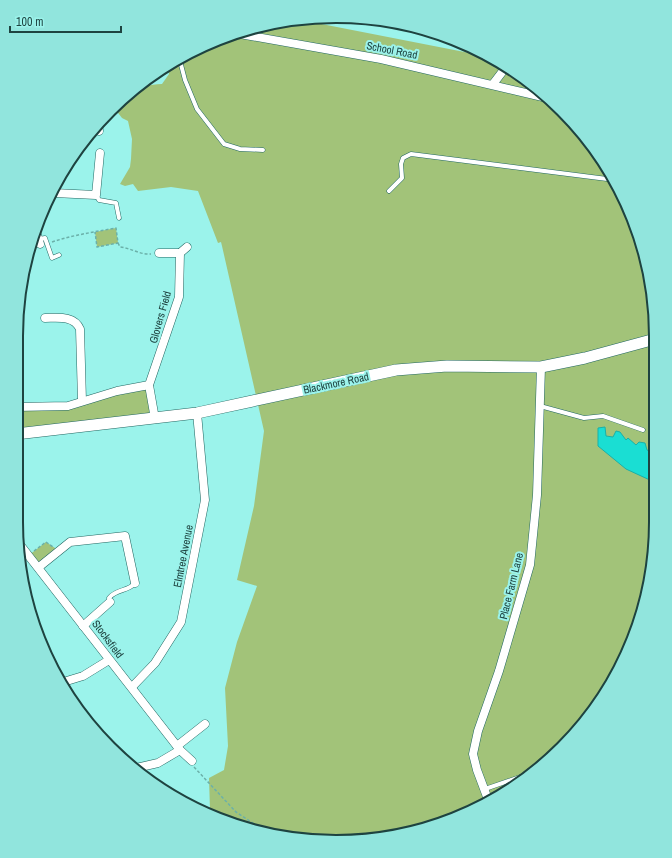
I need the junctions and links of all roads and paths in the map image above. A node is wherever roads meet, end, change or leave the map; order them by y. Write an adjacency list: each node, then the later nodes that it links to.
1 (250, 36): 4 (street, School Road)
2 (181, 65): 6 (lane)
3 (503, 71): 4 (street)
4 (493, 84): 5 (street, School Road)
5 (535, 95)
6 (264, 150)
7 (100, 153): 11 (street)
8 (606, 179): 9 (lane)
9 (389, 191)
10 (58, 193): 11 (street)
11 (96, 195): 12 (lane)
12 (119, 218)
13 (95, 232): 15 (path); 16 (path); 16 (path)
14 (39, 237): 15 (street)
15 (42, 242): 20 (lane)
16 (118, 243): 18 (path)
17 (187, 247): 19 (street)
18 (159, 253): 19 (street)
19 (180, 253): 24 (street, Glovers Field)
20 (59, 255)
21 (45, 318): 25 (street)
22 (649, 341): 23 (street, Blackmore Road)
23 (541, 367): 26 (street, Place Farm Lane); 28 (street, Blackmore Road)
24 (149, 385): 25 (street); 29 (street, Glovers Field)
25 (82, 401): 27 (street)
26 (540, 406): 30 (lane); 47 (street, Place Farm Lane)
27 (23, 407)
28 (197, 412): 29 (street, Blackmore Road); 41 (street, Elmtree Avenue)
29 (155, 419): 31 (street, Blackmore Road)
30 (643, 430)
31 (23, 433)
32 (25, 550): 34 (street, Stocksfield)
33 (58, 550): 34 (path); 35 (street); 36 (street)
34 (30, 555): 35 (street, Stocksfield)
35 (39, 566): 38 (street, Stocksfield)
36 (135, 583): 37 (lane)
37 (110, 602): 38 (street)
38 (83, 626): 39 (street, Stocksfield)
39 (109, 660): 40 (street); 41 (street, Stocksfield)
40 (67, 682)
41 (132, 687): 43 (street, Stocksfield)
42 (206, 724): 43 (street)
43 (179, 748): 44 (street, Stocksfield); 45 (street)
44 (192, 761): 49 (path)
45 (141, 767)
46 (514, 779): 47 (lane)
47 (485, 789): 48 (street, Place Farm Lane)
48 (487, 796)
49 (254, 824)

